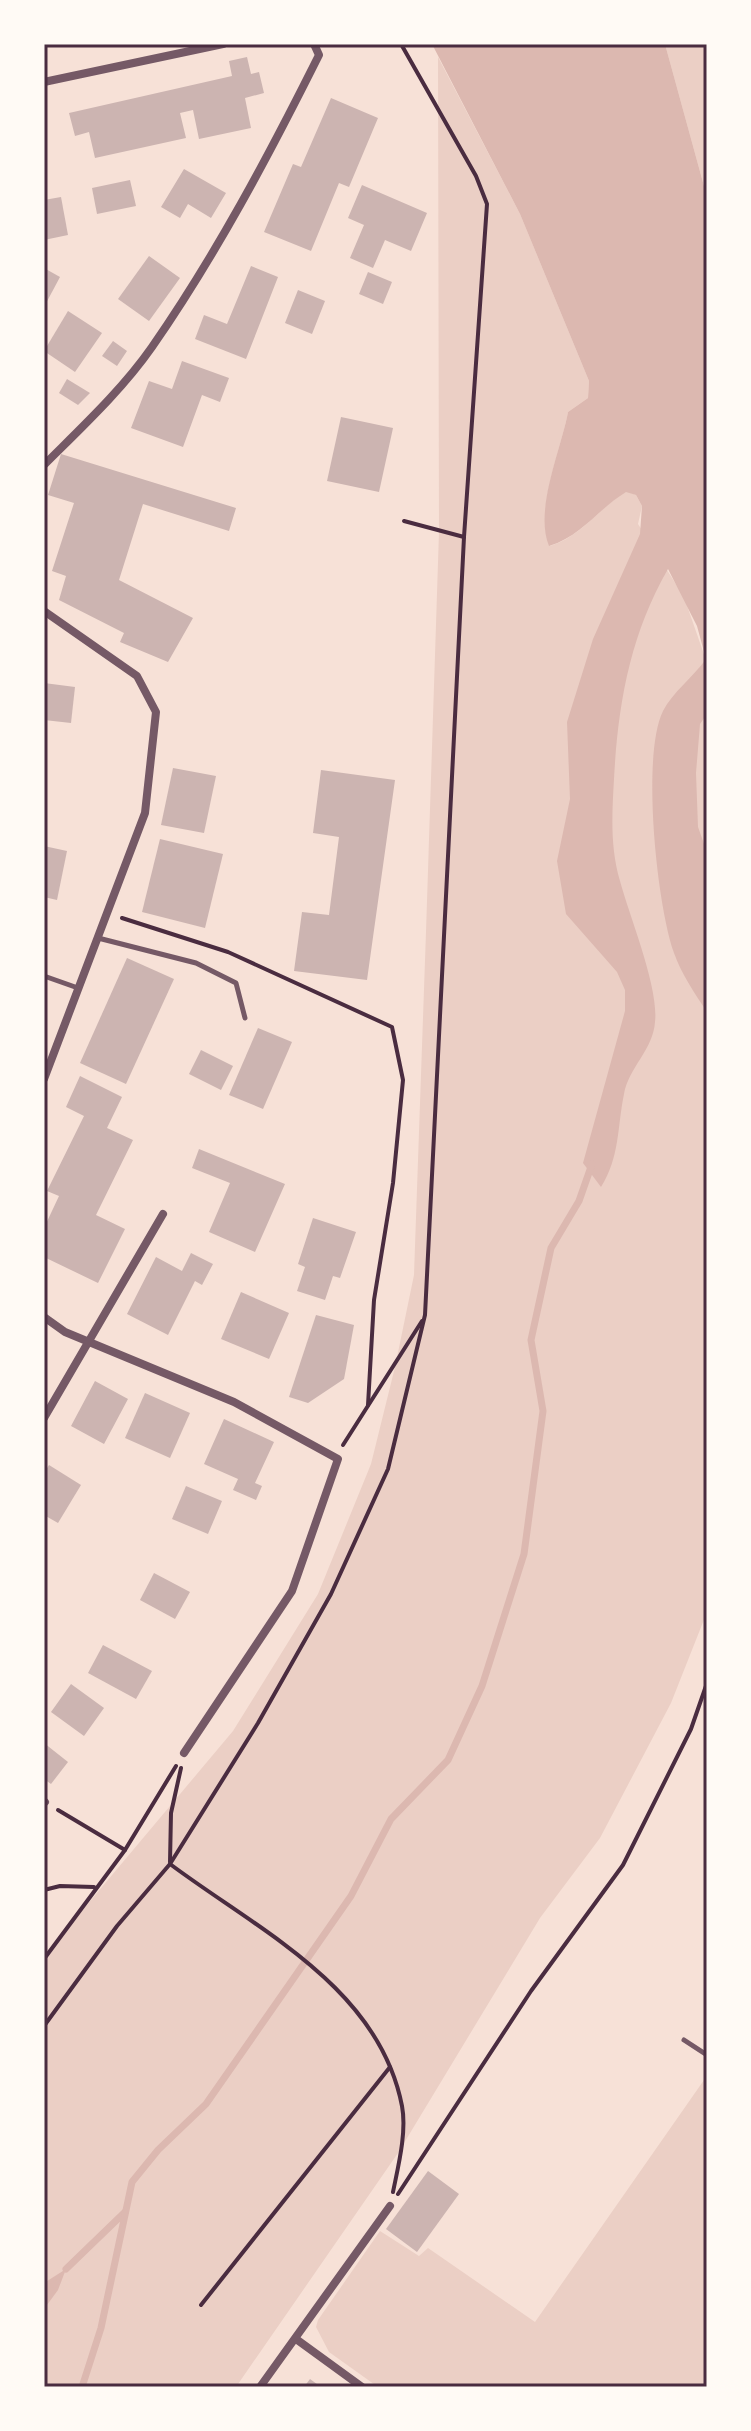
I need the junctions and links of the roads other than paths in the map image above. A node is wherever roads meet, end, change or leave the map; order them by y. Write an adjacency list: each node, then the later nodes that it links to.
1 (223, 44): 3 (street)
2 (314, 44): 4 (street)
3 (44, 82)
4 (44, 465)
5 (44, 611): 6 (street)
6 (97, 937): 8 (street); 9 (lane)
7 (44, 976): 8 (lane)
8 (79, 988): 10 (street)
9 (245, 1018)
10 (44, 1079)
11 (163, 1214): 13 (street)
12 (44, 1317): 13 (street)
13 (86, 1340): 14 (street); 15 (street)
14 (44, 1418)
15 (184, 1753)
16 (684, 2040): 17 (lane)
17 (707, 2055)
18 (390, 2206): 19 (street)
19 (296, 2339): 20 (street); 21 (street)
20 (260, 2387)
21 (362, 2387)

